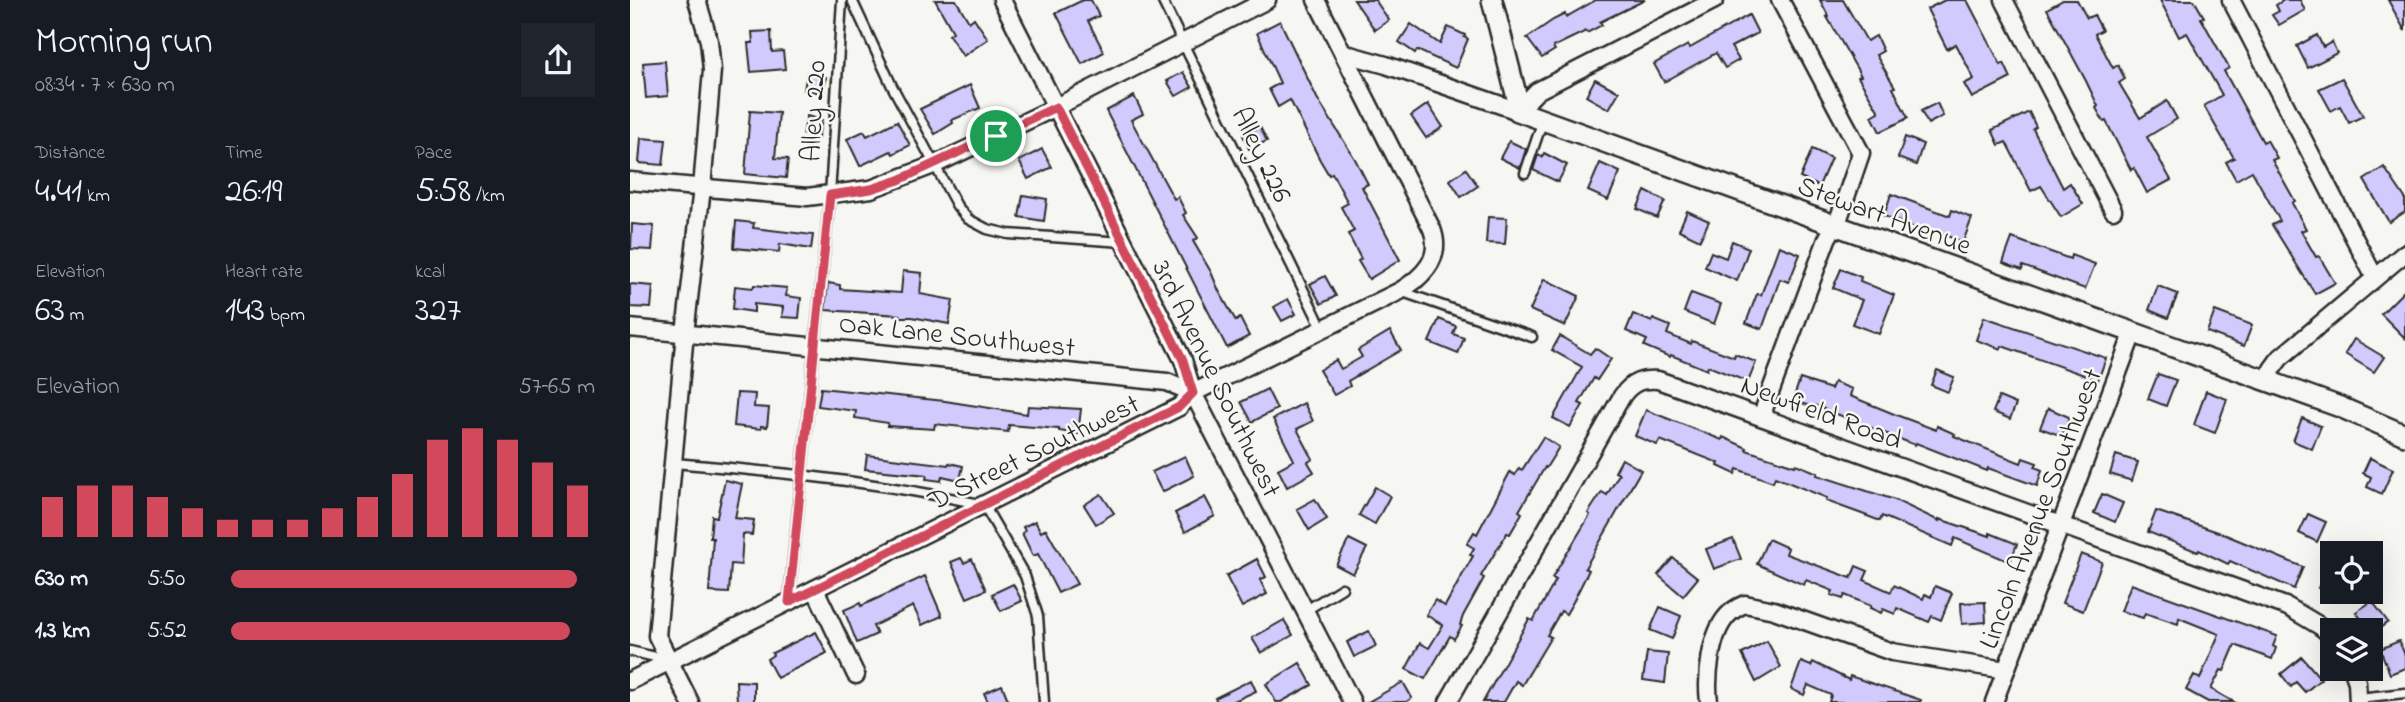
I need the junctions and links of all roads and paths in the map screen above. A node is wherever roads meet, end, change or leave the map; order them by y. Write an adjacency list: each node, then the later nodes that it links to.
1 (697, 0): 21 (street)
2 (842, 0): 22 (lane, Alley 220)
3 (852, 0): 18 (lane)
4 (1002, 0): 15 (street, 3rd Avenue Southwest)
5 (1162, 0): 13 (lane, Alley 226)
6 (1267, 0): 13 (street)
7 (1316, 0): 14 (street)
8 (1492, 0): 16 (street)
9 (1715, 0): 16 (street)
10 (1780, 0): 24 (street)
11 (2004, 0): 23 (street)
12 (2231, 0): 27 (street)
13 (1183, 42): 15 (street); 30 (lane, Alley 226)
14 (1343, 52): 16 (street, Stewart Avenue); 28 (street, D Street Southwest)
15 (1056, 107): 18 (street); 25 (street, 3rd Avenue Southwest)
16 (1518, 111): 17 (street, Stewart Avenue)
17 (1543, 120): 19 (lane); 24 (street, Stewart Avenue)
18 (936, 164): 22 (street); 25 (lane)
19 (1525, 173)
20 (630, 181): 21 (street)
21 (702, 188): 22 (street); 31 (street)
22 (830, 195): 34 (lane, Alley 220)
23 (2113, 211)
24 (1835, 225): 32 (street, Stewart Avenue); 37 (street)
25 (1123, 242): 36 (street, 3rd Avenue Southwest)
26 (2405, 253): 27 (street)
27 (2375, 278): 35 (street)
28 (1400, 291): 30 (street, D Street Southwest); 33 (lane)
29 (630, 328): 31 (street, Oak Lane Southwest)
30 (1322, 328): 36 (street, D Street Southwest)
31 (685, 333): 34 (street, Oak Lane Southwest); 39 (street)
32 (2133, 333): 35 (street, Stewart Avenue); 42 (street, Lincoln Avenue Southwest)
33 (1532, 337)
34 (814, 346): 36 (street, Oak Lane Southwest); 40 (lane, Alley 220)
35 (2268, 382): 38 (street, Stewart Avenue)
36 (1193, 393): 41 (street, D Street Southwest); 46 (street, 3rd Avenue Southwest)
37 (1761, 417): 42 (street, Newfield Road); 59 (street, Newfield Road)
38 (2405, 435)
39 (674, 463): 40 (lane); 49 (street)
40 (802, 474): 41 (lane); 45 (lane, Alley 220)
41 (984, 505): 44 (street, D Street Southwest); 57 (lane)
42 (2060, 525): 47 (street, Newfield Road); 50 (street, Lincoln Avenue Southwest)
43 (1342, 588): 46 (lane)
44 (815, 589): 45 (street, D Street Southwest); 51 (street)
45 (789, 602): 49 (street, D Street Southwest)
46 (1305, 611): 58 (street, 3rd Avenue Southwest)
47 (2320, 626)
48 (630, 651): 49 (lane)
49 (671, 660): 52 (street, D Street Southwest); 56 (street)
50 (2006, 670): 60 (street); 61 (street, Lincoln Avenue Southwest)
51 (856, 675)
52 (630, 681)
53 (2354, 681): 55 (street)
54 (2405, 693): 55 (lane)
55 (2358, 700)
56 (690, 702)
57 (1044, 702)
58 (1352, 702)
59 (1448, 702)
60 (1709, 702)
61 (1994, 702)

